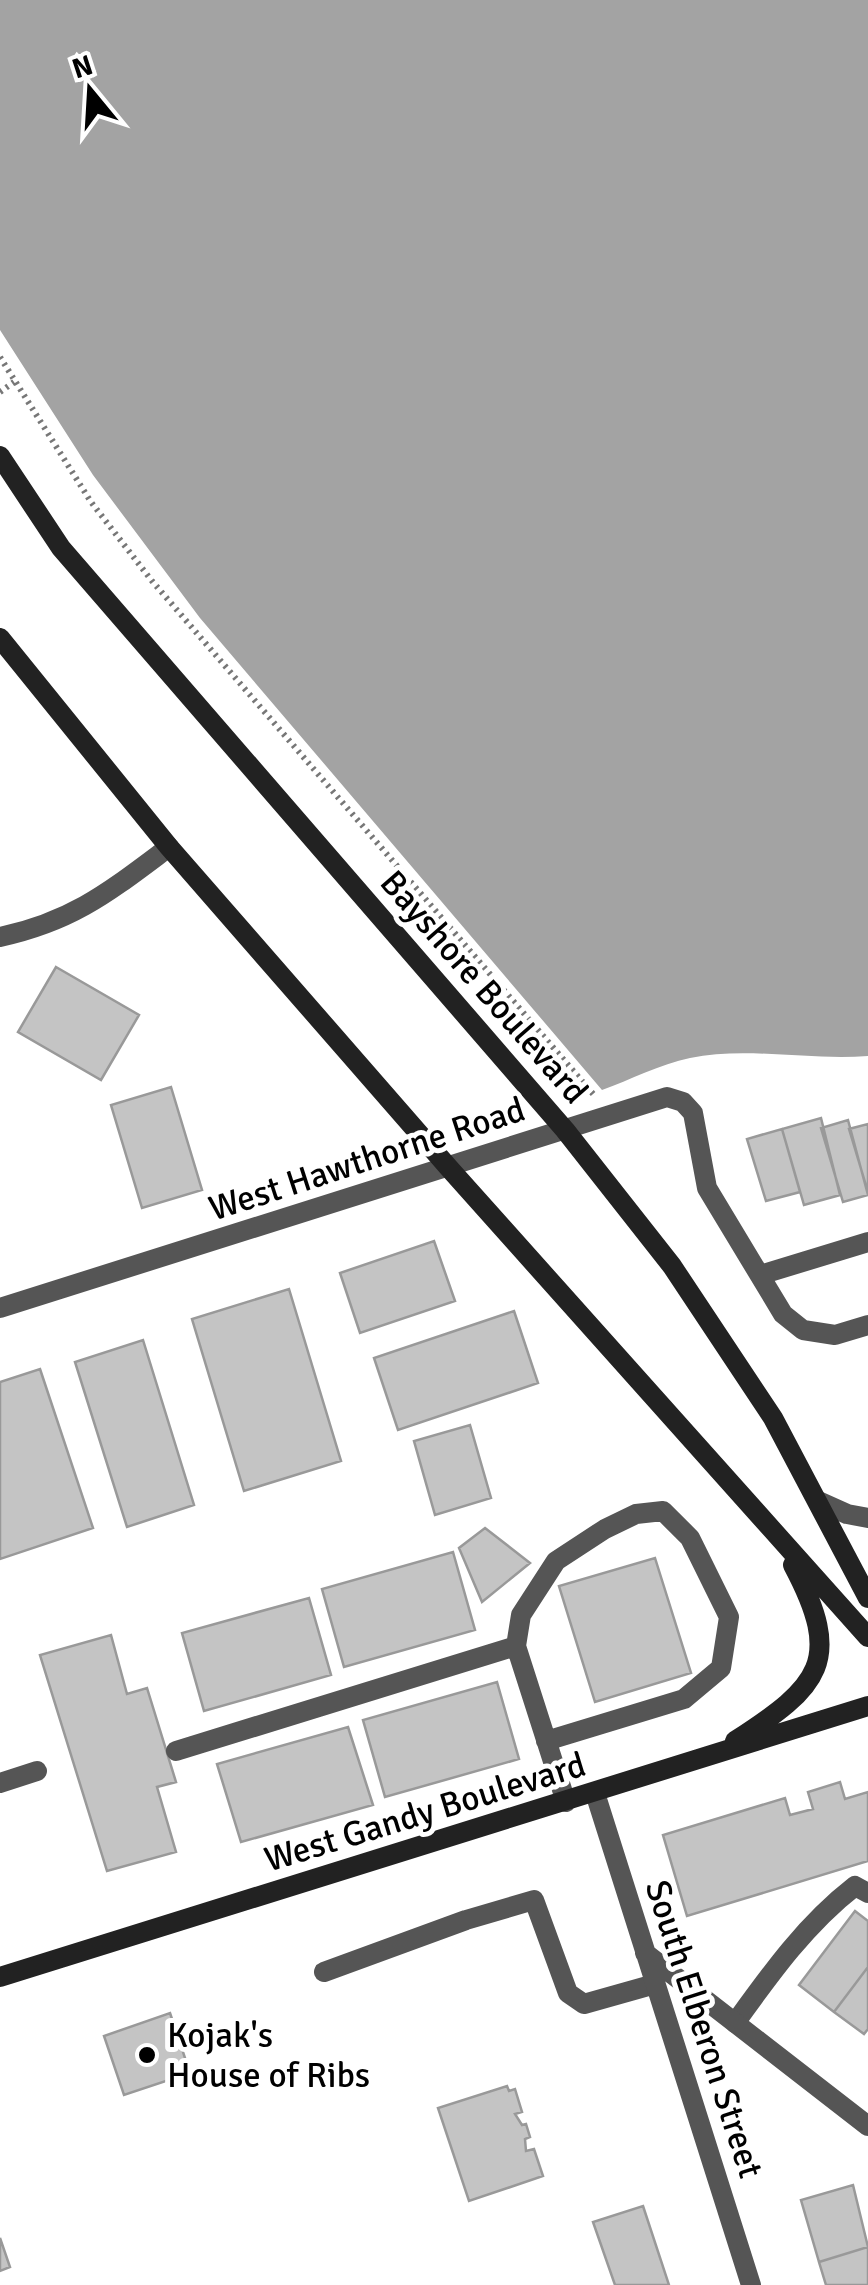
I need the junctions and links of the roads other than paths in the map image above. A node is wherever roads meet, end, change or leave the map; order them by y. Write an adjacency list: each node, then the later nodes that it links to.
1 (0, 456): 5 (main road, Bayshore Boulevard)
2 (0, 638): 3 (main road)
3 (169, 847): 4 (street); 6 (main road)
4 (0, 937)
5 (566, 1130): 6 (street, West Hawthorne Road); 8 (street, West Hawthorne Road); 11 (main road, Bayshore Boulevard)
6 (449, 1168): 9 (street, West Hawthorne Road); 13 (main road)
7 (868, 1242): 8 (street)
8 (760, 1276): 10 (street, West Hawthorne Road)
9 (0, 1308)
10 (868, 1325)
11 (818, 1501): 12 (street); 14 (main road, Bayshore Boulevard)
12 (868, 1518)
13 (778, 1536): 15 (main road); 20 (main road)
14 (868, 1598)
15 (868, 1637)
16 (516, 1646): 18 (street); 18 (street); 19 (street)
17 (868, 1706): 20 (main road, West Gandy Boulevard)
18 (546, 1740): 24 (street)
19 (176, 1750)
20 (715, 1755): 23 (main road, West Gandy Boulevard)
21 (37, 1771): 22 (street)
22 (0, 1783)
23 (594, 1794): 24 (main road, West Gandy Boulevard); 26 (street, South Elberon Street)
24 (566, 1802): 28 (main road, West Gandy Boulevard)
25 (868, 1893): 30 (street)
26 (645, 1953): 29 (street, South Elberon Street); 30 (street)
27 (324, 1972): 29 (street)
28 (0, 1977)
29 (655, 1984): 32 (street, South Elberon Street)
30 (735, 2023): 31 (street)
31 (868, 2126)
32 (751, 2285)

